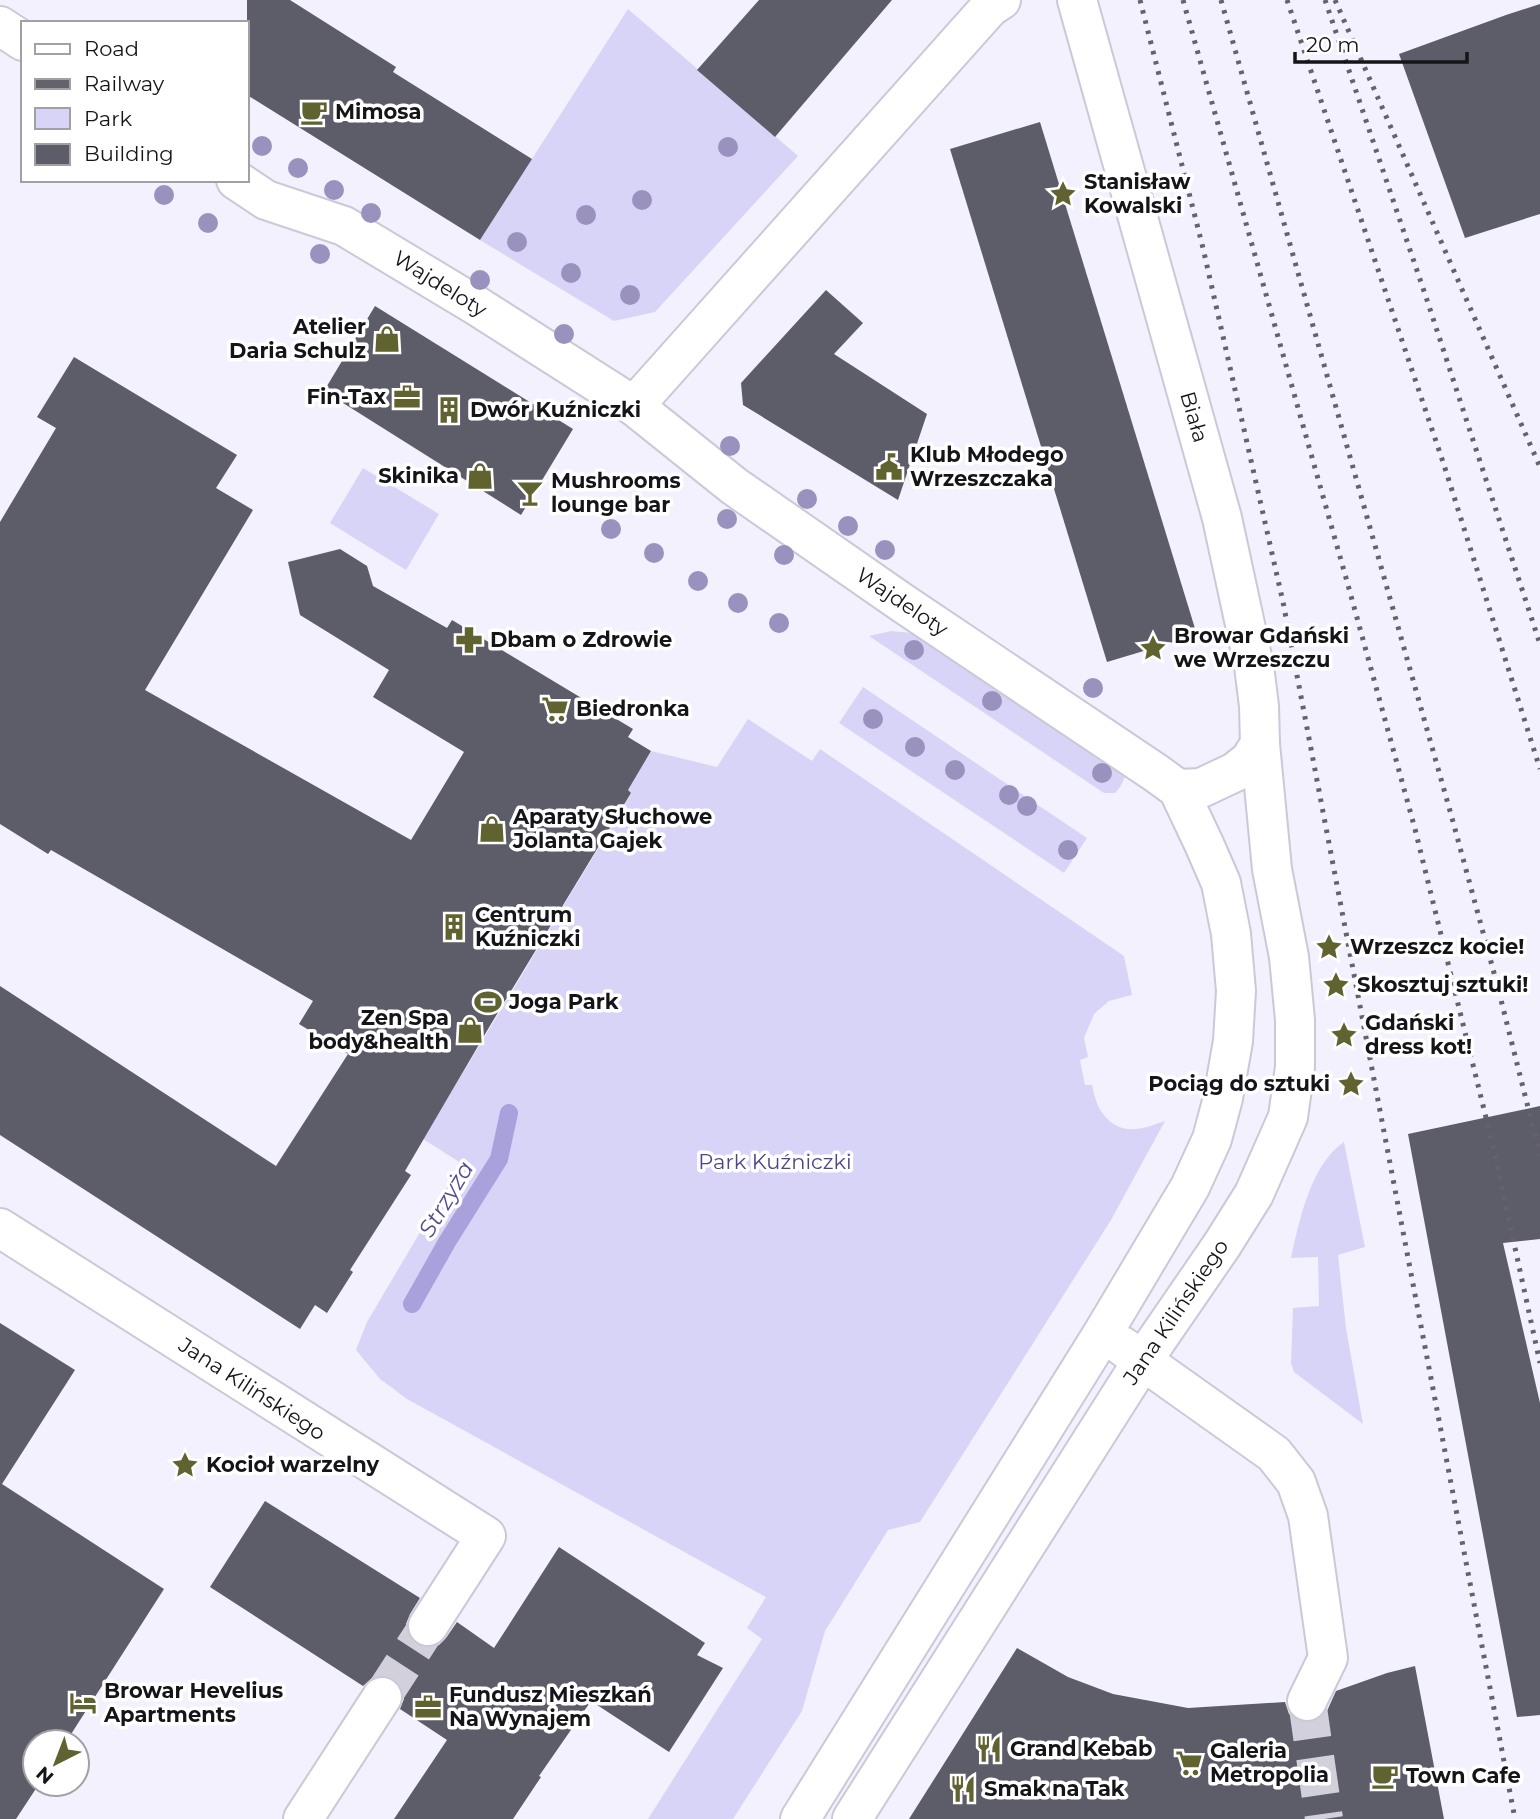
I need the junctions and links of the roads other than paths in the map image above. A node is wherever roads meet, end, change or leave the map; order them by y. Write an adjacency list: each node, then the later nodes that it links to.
1 (1001, 0): 6 (street)
2 (1077, 0): 7 (street, Biała)
3 (0, 26): 4 (street)
4 (21, 40)
5 (239, 182): 6 (street, Wajdeloty)
6 (634, 406): 8 (street, Wajdeloty)
7 (1260, 744): 8 (street); 11 (street, Jana Kilińskiego)
8 (1178, 789): 10 (street)
9 (0, 1228): 12 (street, Jana Kilińskiego)
10 (1103, 1333): 11 (street); 16 (street)
11 (1143, 1360): 14 (street); 17 (street, Jana Kilińskiego)
12 (428, 1626)
13 (382, 1698): 15 (street)
14 (1307, 1701)
15 (303, 1819)
16 (800, 1819)
17 (852, 1819)

